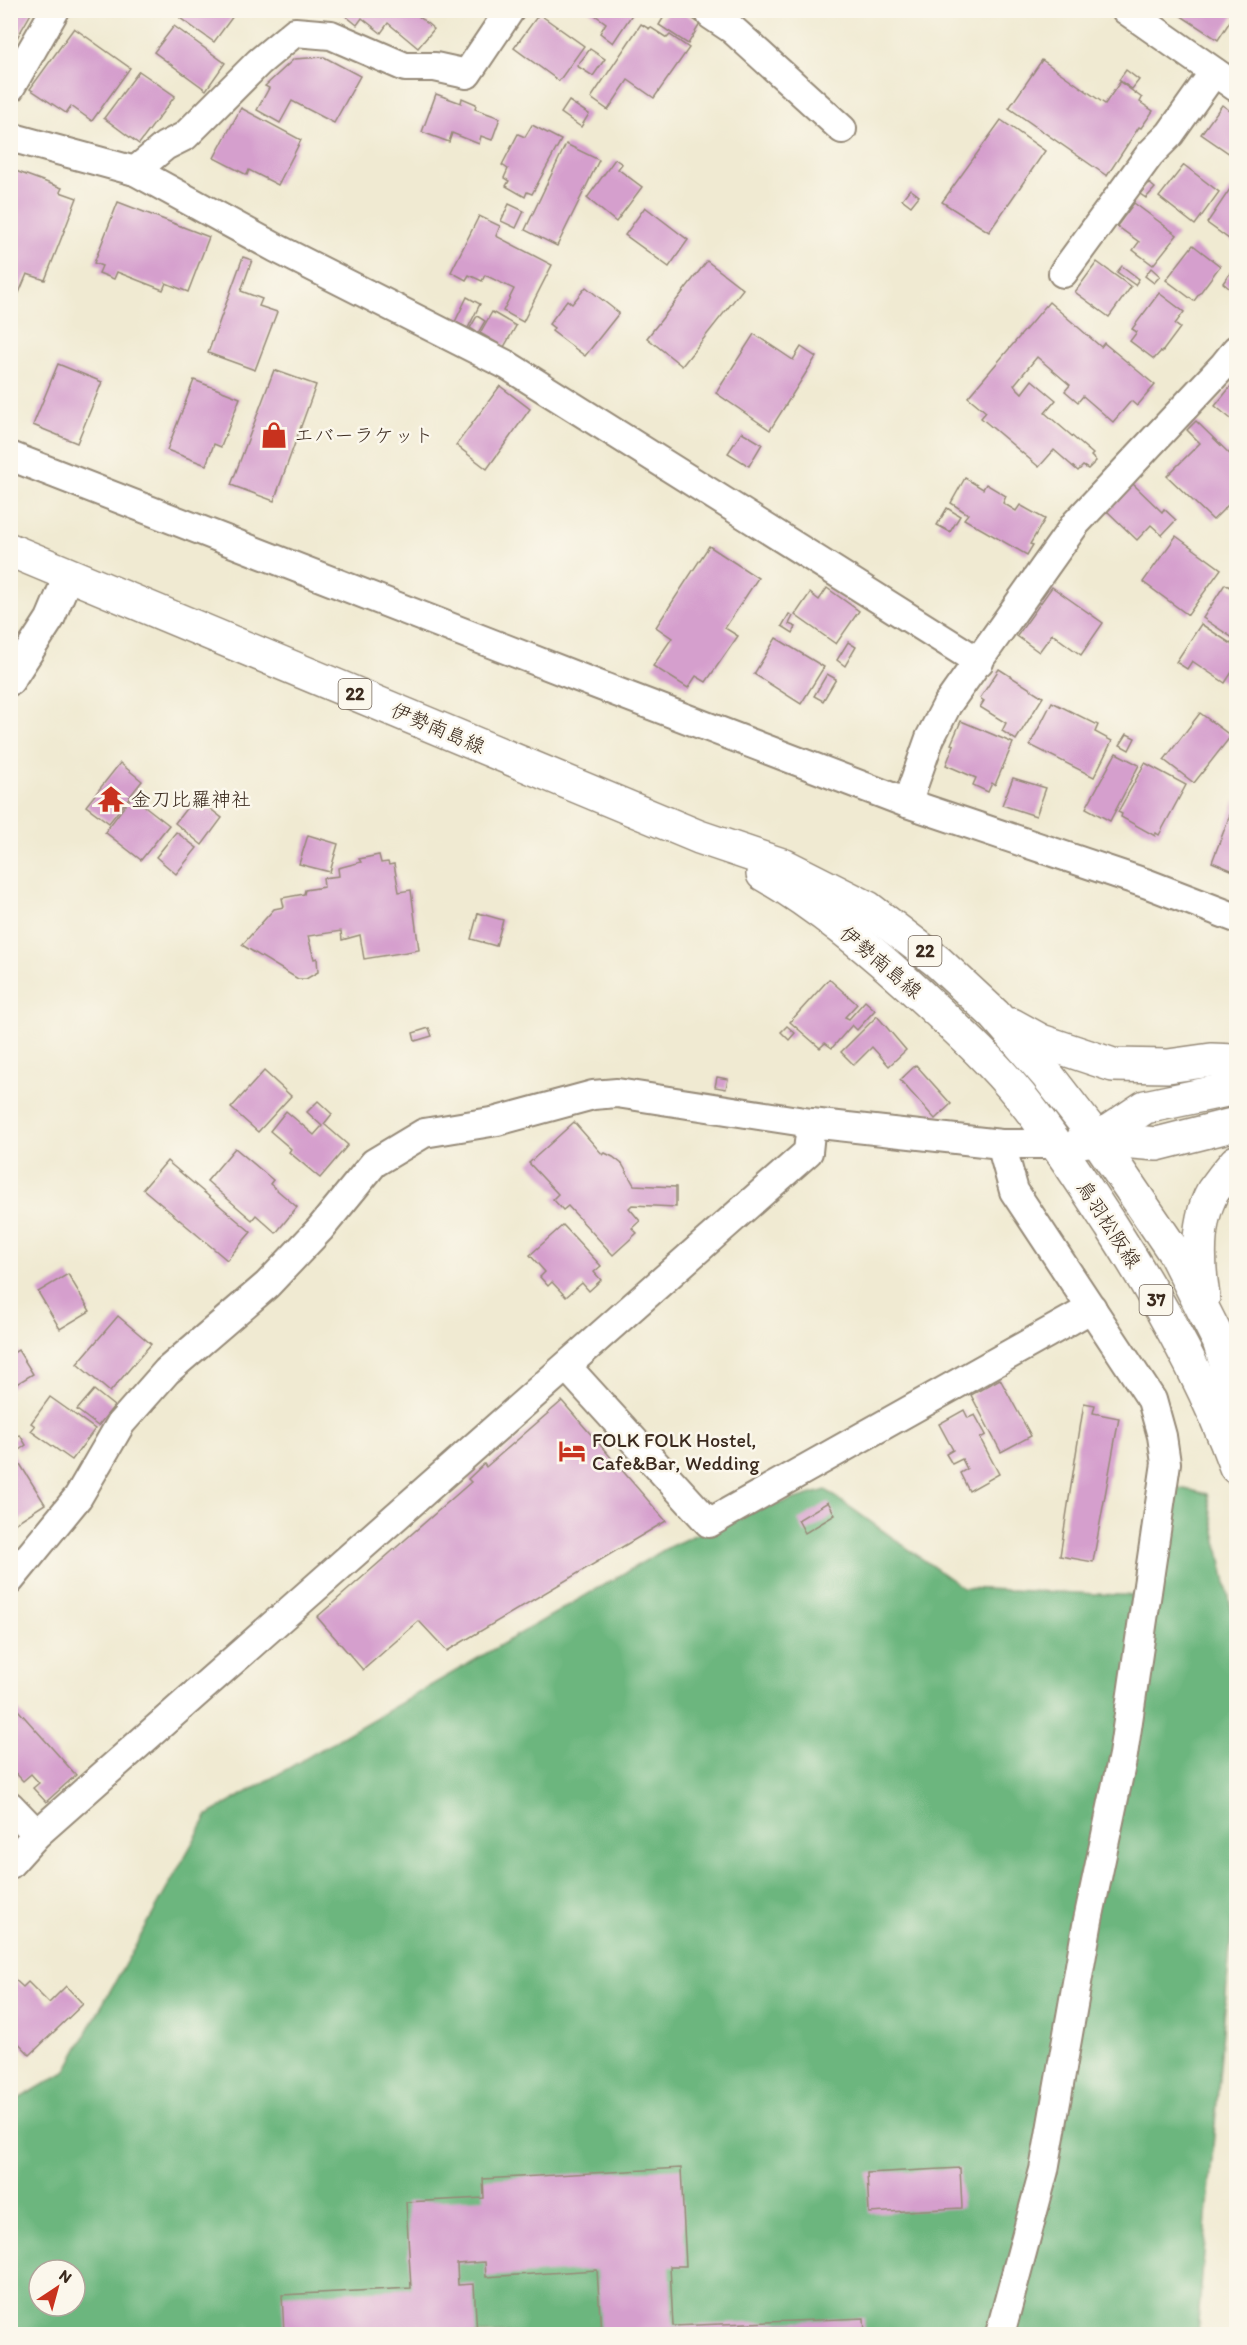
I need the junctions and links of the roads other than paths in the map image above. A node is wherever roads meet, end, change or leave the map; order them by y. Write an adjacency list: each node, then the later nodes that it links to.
1 (55, 10): 7 (street)
2 (510, 10): 5 (street)
3 (1126, 10): 6 (street)
4 (710, 12): 8 (street)
5 (299, 21): 10 (street)
6 (1225, 80): 11 (street)
7 (10, 88)
8 (842, 129)
9 (10, 137): 10 (street)
10 (135, 171): 16 (street)
11 (1063, 273)
12 (1236, 350): 16 (street)
13 (10, 456): 18 (street)
14 (10, 550): 15 (main road, 伊勢南島線 / 22)
15 (69, 574): 17 (street); 19 (main road, 伊勢南島線 / 22)
16 (979, 662): 18 (street)
17 (10, 681)
18 (907, 803): 20 (street)
19 (699, 837): 21 (main road, 伊勢南島線 / 22); 28 (main road, 伊勢南島線 / 22)
20 (1236, 918)
21 (995, 1015): 22 (main road); 26 (main road, 伊勢南島線 / 22)
22 (1236, 1061)
23 (1236, 1088): 26 (main road)
24 (810, 1123): 27 (street); 32 (street); 35 (street)
25 (1236, 1124): 26 (main road)
26 (1097, 1139): 28 (main road); 31 (main road, 鳥羽松阪線 / 37)
27 (1001, 1144): 28 (street); 30 (street)
28 (1057, 1144): 34 (main road, 鳥羽松阪線 / 37)
29 (1236, 1162): 31 (main road)
30 (1092, 1308): 32 (street); 39 (street)
31 (1205, 1313): 33 (main road, 鳥羽松阪線 / 37)
32 (567, 1367): 37 (street)
33 (1236, 1394)
34 (1236, 1467)
35 (10, 1580)
36 (10, 1806): 37 (street)
37 (37, 1834): 38 (street)
38 (10, 1864)
39 (1000, 2334)

